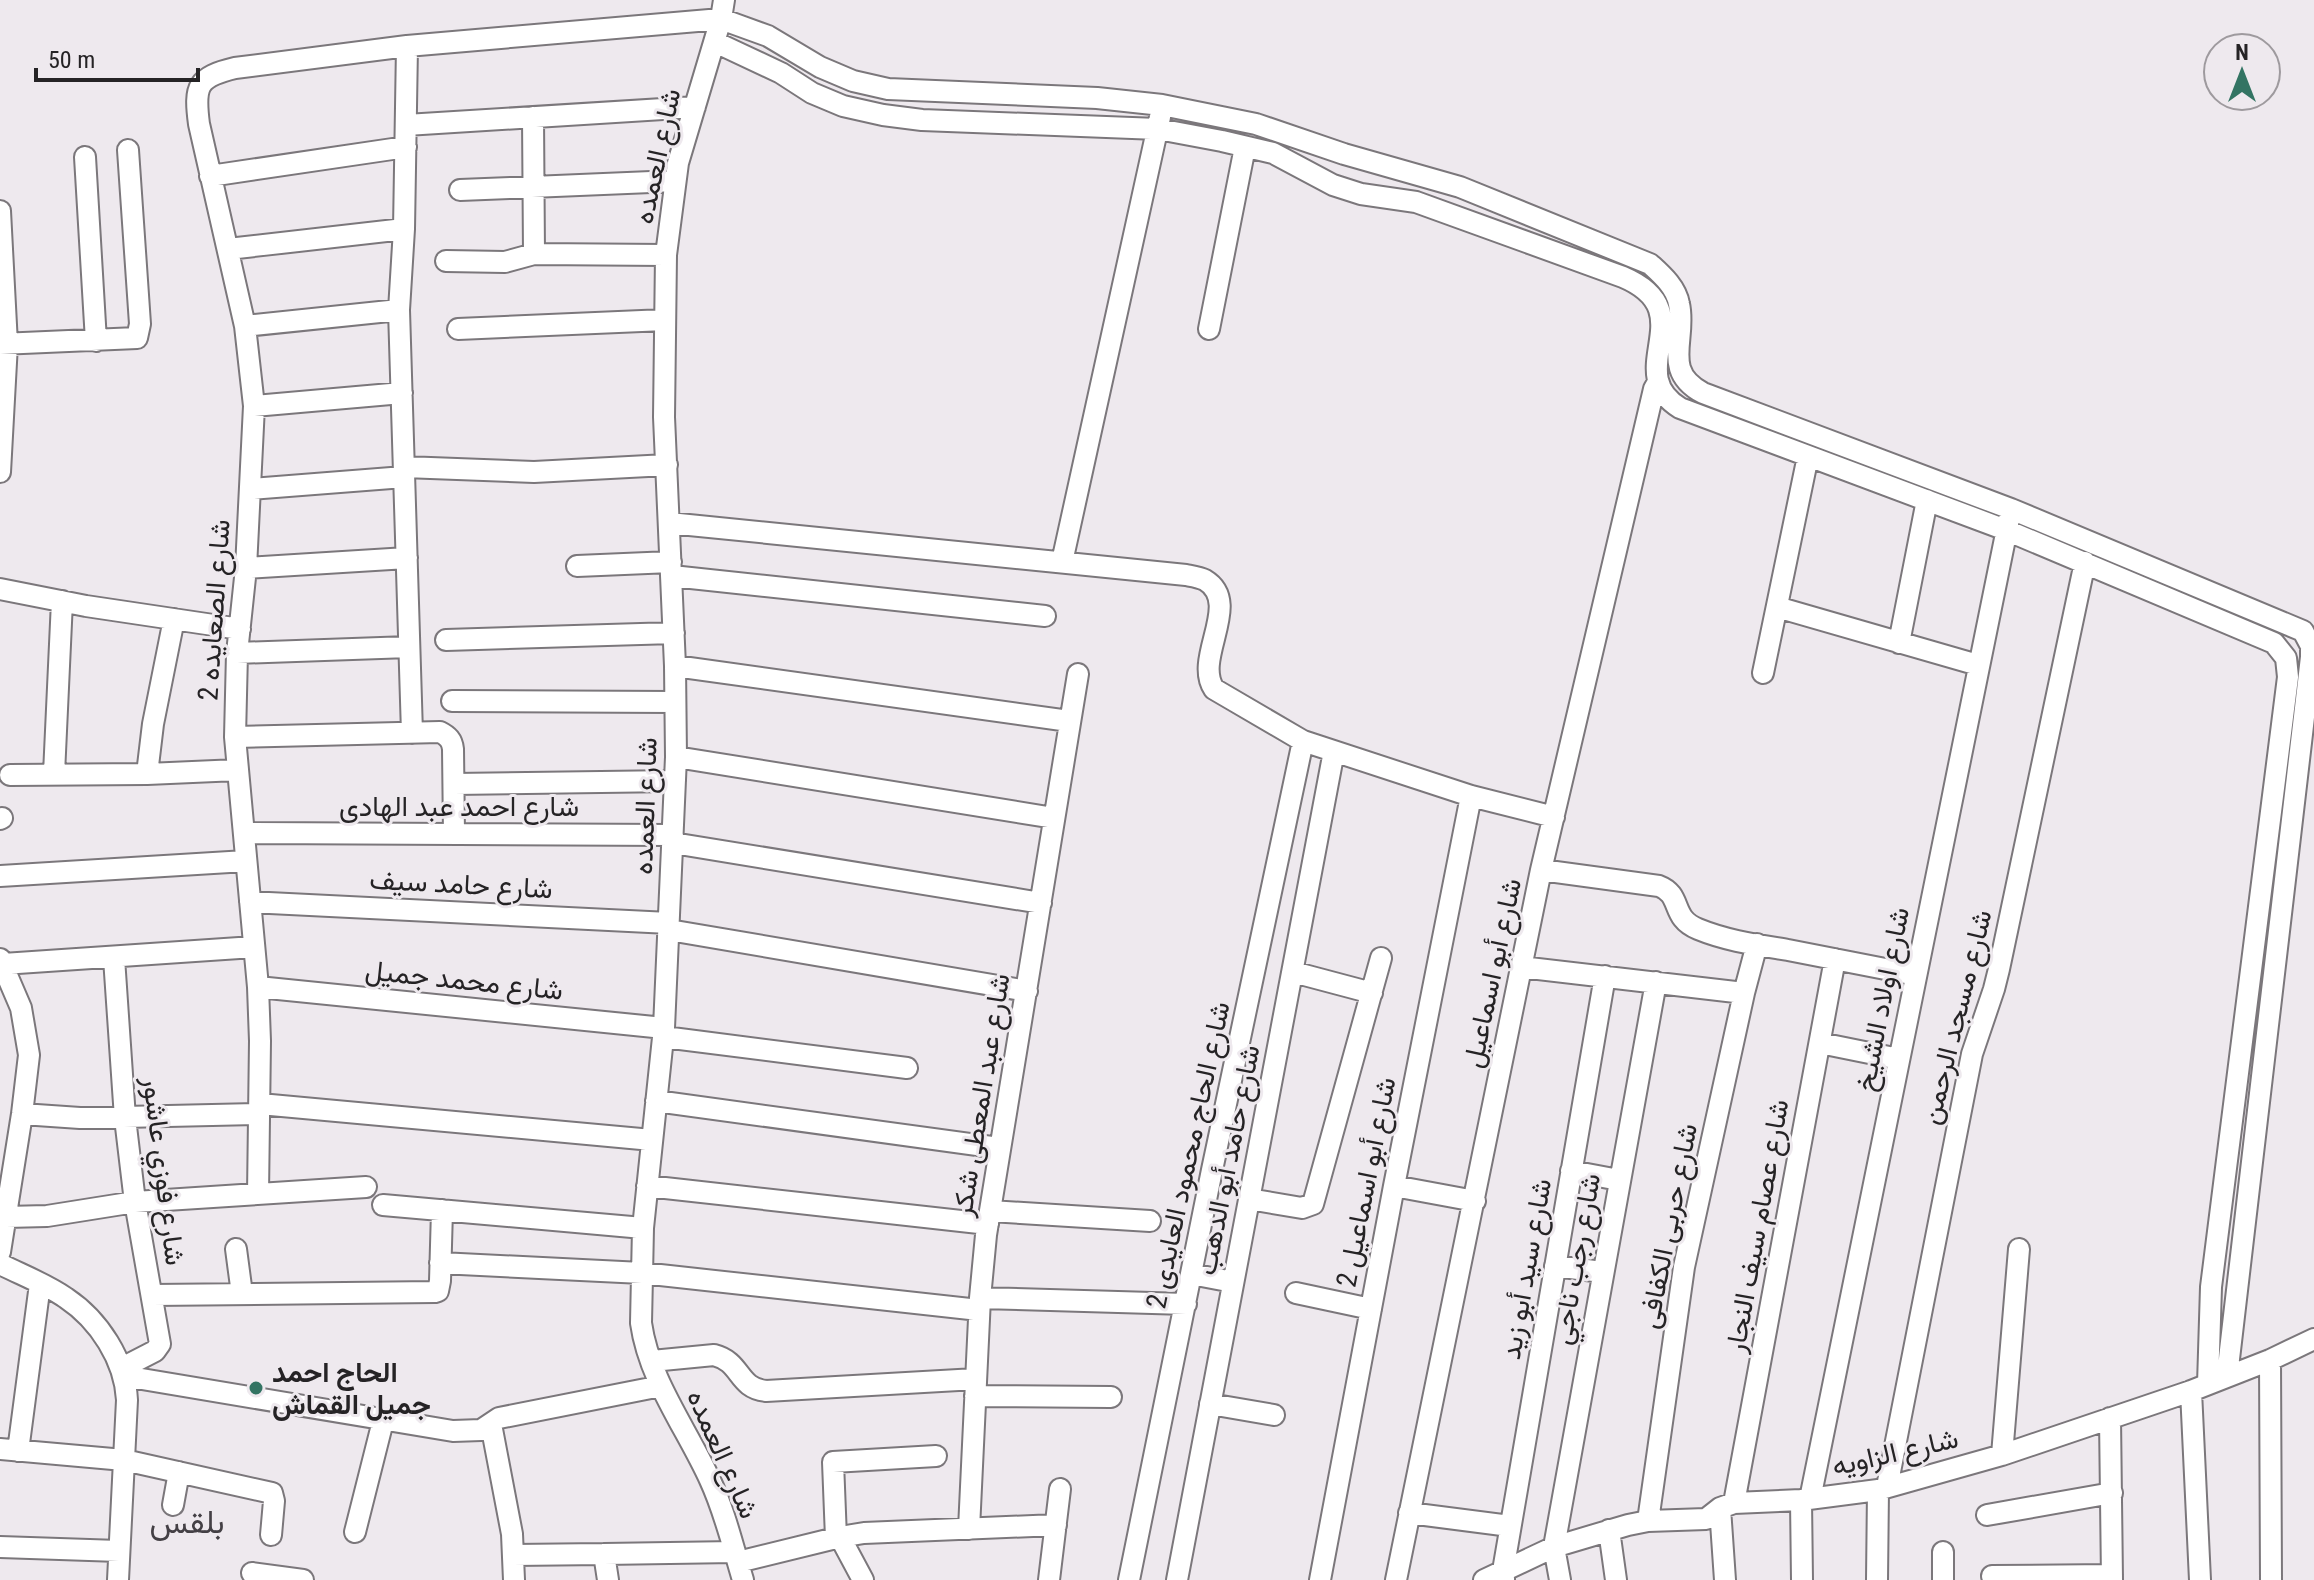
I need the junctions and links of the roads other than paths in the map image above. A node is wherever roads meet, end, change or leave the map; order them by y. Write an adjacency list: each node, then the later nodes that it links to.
1 (722, 10): 2 (street, شارع العمده); 3 (street, شارع الصعايده 2); 4 (street)
2 (715, 42): 5 (street, شارع العمده); 8 (street)
3 (407, 46): 7 (street); 13 (street, شارع الصعايده 2)
4 (1162, 105): 8 (street); 18 (street)
5 (695, 107): 6 (street); 14 (street, شارع العمده)
6 (533, 117): 7 (street); 15 (street)
7 (406, 125): 9 (street)
8 (1158, 129): 10 (street); 47 (street)
9 (406, 147): 13 (street); 19 (street)
10 (1245, 147): 21 (street); 30 (street)
11 (128, 150): 31 (street)
12 (85, 157): 31 (street)
13 (210, 176): 20 (street, شارع الصعايده 2)
14 (675, 181): 15 (street); 23 (street, شارع العمده)
15 (534, 187): 16 (street); 22 (street)
16 (460, 190)
17 (0, 211): 32 (street)
18 (1551, 224): 21 (street); 26 (street)
19 (404, 229): 20 (street); 25 (street)
20 (228, 249): 28 (street, شارع الصعايده 2)
21 (1547, 249): 26 (street)
22 (534, 254): 23 (street); 24 (street)
23 (666, 255): 27 (street, شارع العمده)
24 (446, 261)
25 (399, 310): 28 (street); 35 (street)
26 (1670, 310): 33 (street, شارع أبو اسماعيل); 43 (street)
27 (665, 320): 29 (street); 38 (street, شارع العمده)
28 (245, 326): 36 (street, شارع الصعايده 2)
29 (458, 329)
30 (1209, 329)
31 (96, 341): 32 (street)
32 (3, 344): 34 (street)
33 (1658, 382): 37 (street); 83 (street, شارع أبو اسماعيل)
34 (3, 389): 39 (street)
35 (402, 393): 36 (street); 40 (street)
36 (254, 406): 41 (street, شارع الصعايده 2)
37 (1808, 456): 42 (street); 54 (street)
38 (667, 465): 40 (street); 44 (street, شارع العمده)
39 (0, 472)
40 (404, 472): 41 (street); 46 (street)
41 (250, 489): 50 (street, شارع الصعايده 2)
42 (1927, 500): 45 (street); 60 (street)
43 (2011, 509): 45 (street, شارع اولاد الشيخ); 61 (street)
44 (669, 523): 47 (street); 51 (street, شارع العمده)
45 (2006, 530): 48 (street); 64 (street, شارع اولاد الشيخ)
46 (407, 558): 50 (street); 62 (street)
47 (1062, 562): 73 (street)
48 (2085, 562): 116 (street); 173 (street, شارع مسجد الرحمن)
49 (577, 566): 51 (street)
50 (246, 568): 57 (street, شارع الصعايده 2)
51 (672, 569): 55 (street); 58 (street, شارع العمده)
52 (0, 589): 53 (street)
53 (62, 601): 56 (street); 77 (street)
54 (1777, 607): 60 (street); 66 (street)
55 (1045, 616)
56 (174, 619): 57 (street); 78 (street)
57 (240, 629): 63 (street, شارع الصعايده 2)
58 (674, 633): 59 (street); 65 (street, شارع العمده)
59 (446, 640)
60 (1899, 643): 64 (street)
61 (2312, 646): 118 (street)
62 (409, 647): 63 (street); 71 (street)
63 (237, 653): 72 (street, شارع الصعايده 2)
64 (1978, 665): 102 (street, شارع اولاد الشيخ)
65 (675, 666): 69 (street, شارع العمده); 70 (street)
66 (1763, 673)
67 (1078, 674): 70 (street, شارع عبد المعطى شكر)
68 (452, 701): 69 (street)
69 (675, 702): 75 (street, شارع العمده)
70 (1069, 721): 84 (street, شارع عبد المعطى شكر)
71 (412, 733): 72 (street); 81 (street)
72 (235, 737): 76 (street, شارع الصعايده 2)
73 (1303, 741): 74 (street); 145 (street, شارع الحاج محمود العايدى 2)
74 (1334, 751): 82 (street); 101 (street, شارع حامد أبو الدهب)
75 (676, 757): 80 (street, شارع العمده); 84 (street)
76 (238, 770): 78 (street); 85 (street, شارع الصعايده 2)
77 (54, 774): 78 (street); 79 (street)
78 (147, 774)
79 (10, 775)
80 (675, 781): 81 (street); 87 (street, شارع العمده)
81 (454, 784): 86 (street)
82 (1471, 796): 83 (street); 125 (street, شارع أبو اسماعيل 2)
83 (1554, 817): 89 (street, شارع أبو اسماعيل)
84 (1054, 818): 92 (street, شارع عبد المعطى شكر)
85 (244, 833): 86 (street, شارع احمد عبد الهادى); 88 (street, شارع الصعايده 2)
86 (454, 834): 87 (street, شارع احمد عبد الهادى)
87 (673, 839): 92 (street, شارع احمد عبد الهادى); 93 (street, شارع العمده)
88 (246, 861): 90 (street); 91 (street, شارع الصعايده 2)
89 (1541, 870): 94 (street); 100 (street, شارع أبو اسماعيل)
90 (0, 876)
91 (250, 902): 93 (street, شارع حامد سيف); 95 (street, شارع الصعايده 2)
92 (1041, 903): 106 (street, شارع عبد المعطى شكر)
93 (669, 926): 106 (street, شارع حامد سيف); 109 (street, شارع العمده)
94 (1757, 944): 98 (street); 108 (street, شارع حربى الكفافى)
95 (254, 947): 96 (street); 105 (street, شارع الصعايده 2)
96 (114, 958): 99 (street); 117 (street, شارع فوزي عاشور)
97 (1381, 958): 107 (street)
98 (1835, 959): 102 (street); 110 (street, شارع عصام سيف النجار)
99 (2, 962): 115 (street)
100 (1521, 967): 103 (street); 129 (street, شارع أبو اسماعيل)
101 (1293, 972): 107 (street); 128 (street, شارع حامد أبو الدهب)
102 (1916, 975): 111 (street, شارع اولاد الشيخ)
103 (1605, 976): 104 (street); 121 (street, شارع سيد أبو زيد)
104 (1656, 982): 108 (street); 123 (street, شارع رجب ناجي)
105 (258, 987): 109 (street, شارع محمد جميل); 114 (street, شارع الصعايده 2)
106 (1027, 991): 120 (street, شارع عبد المعطى شكر)
107 (1372, 993): 128 (street)
108 (1744, 993): 180 (street, شارع حربى الكفافى)
109 (664, 1032): 112 (street); 113 (street, شارع العمده)
110 (1820, 1043): 111 (street); 177 (street, شارع عصام سيف النجار)
111 (1899, 1059): 175 (street, شارع اولاد الشيخ)
112 (907, 1068)
113 (656, 1101): 119 (street, شارع العمده); 120 (street)
114 (260, 1109): 117 (street); 119 (street); 127 (street, شارع الصعايده 2)
115 (22, 1114): 117 (street); 122 (street)
116 (2233, 1114): 118 (street); 158 (street)
117 (125, 1118): 130 (street, شارع فوزي عاشور)
118 (2257, 1120): 158 (street)
119 (652, 1140): 124 (street, شارع العمده)
120 (999, 1148): 134 (street, شارع عبد المعطى شكر)
121 (1571, 1171): 123 (street); 142 (street, شارع سيد أبو زيد)
122 (6, 1172): 133 (street)
123 (1619, 1180): 143 (street, شارع رجب ناجي)
124 (647, 1186): 134 (street); 136 (street, شارع العمده)
125 (1394, 1186): 129 (street); 153 (street, شارع أبو اسماعيل 2)
126 (366, 1187): 127 (street)
127 (258, 1194): 130 (street)
128 (1249, 1199): 146 (street, شارع حامد أبو الدهب)
129 (1475, 1201): 178 (street, شارع أبو اسماعيل)
130 (135, 1202): 133 (street); 150 (street, شارع فوزي عاشور)
131 (383, 1205): 132 (street)
132 (442, 1210): 136 (street); 140 (street)
133 (6, 1217): 139 (street)
134 (989, 1218): 135 (street); 151 (street, شارع عبد المعطى شكر)
135 (1150, 1221)
136 (643, 1228): 144 (street, شارع العمده)
137 (236, 1249): 149 (street)
138 (2019, 1249): 168 (street)
139 (0, 1252)
140 (440, 1263): 144 (street); 149 (street)
141 (0, 1264): 147 (street)
142 (1555, 1266): 143 (street); 182 (street, شارع سيد أبو زيد)
143 (1602, 1272): 189 (street, شارع رجب ناجي)
144 (642, 1273): 151 (street); 156 (street, شارع العمده)
145 (1191, 1274): 146 (street); 152 (street, شارع الحاج محمود العايدى 2)
146 (1233, 1282): 162 (street, شارع حامد أبو الدهب)
147 (40, 1284): 157 (street); 167 (street)
148 (1296, 1293): 153 (street)
149 (242, 1294): 150 (street)
150 (152, 1295): 157 (street, شارع فوزي عاشور)
151 (980, 1304): 152 (street); 160 (street, شارع عبد المعطى شكر)
152 (1186, 1304): 205 (street, شارع الحاج محمود العايدى 2)
153 (1371, 1309): 207 (street, شارع أبو اسماعيل 2)
154 (2314, 1339): 155 (street, شارع الزاويه)
155 (2270, 1360): 158 (street, شارع الزاويه); 216 (street)
156 (652, 1361): 159 (street, شارع العمده); 160 (street)
157 (123, 1372): 165 (street); 170 (street)
158 (2209, 1384): 164 (street, شارع الزاويه); 215 (street)
159 (661, 1386): 166 (street); 194 (street, شارع العمده)
160 (976, 1387): 161 (street); 183 (street, شارع عبد المعطى شكر)
161 (1111, 1397)
162 (1210, 1404): 163 (street); 206 (street, شارع حامد أبو الدهب)
163 (1274, 1415)
164 (2110, 1418): 168 (street, شارع الزاويه); 174 (street)
165 (383, 1421): 166 (street); 185 (street)
166 (491, 1424): 193 (street)
167 (9, 1450): 170 (street)
168 (2002, 1455): 173 (street, شارع الزاويه)
169 (936, 1456): 187 (street)
170 (124, 1460): 171 (street); 190 (street)
171 (179, 1472): 176 (street); 186 (street)
172 (1060, 1489): 181 (street)
173 (1883, 1489): 175 (street, شارع الزاويه); 213 (street, شارع مسجد الرحمن)
174 (2112, 1493): 179 (street); 198 (street)
175 (1806, 1500): 177 (street, شارع الزاويه); 212 (street, شارع اولاد الشيخ)
176 (173, 1505)
177 (1727, 1506): 180 (street, شارع الزاويه); 211 (street, شارع عصام سيف النجار)
178 (1409, 1513): 182 (street); 208 (street, شارع أبو اسماعيل)
179 (1987, 1515)
180 (1648, 1521): 184 (street, شارع الزاويه)
181 (1056, 1525): 183 (street); 204 (street)
182 (1510, 1526): 197 (street, شارع سيد أبو زيد)
183 (969, 1529): 187 (street)
184 (1609, 1530): 189 (street, شارع الزاويه); 210 (street)
185 (355, 1532)
186 (271, 1535)
187 (838, 1537): 194 (street); 203 (street)
188 (0, 1547): 190 (street)
189 (1554, 1547): 197 (street, شارع الزاويه); 209 (street)
190 (119, 1551): 199 (street)
191 (1943, 1552): 214 (street)
192 (604, 1554): 193 (street); 194 (street); 202 (street)
193 (513, 1555): 201 (street)
194 (738, 1565)
195 (252, 1573): 200 (street)
196 (1992, 1576): 198 (street)
197 (1497, 1577)
198 (2112, 1578)
199 (118, 1580)
200 (303, 1580)
201 (514, 1580)
202 (608, 1580)
203 (863, 1580)
204 (1049, 1580)
205 (1129, 1580)
206 (1177, 1580)
207 (1320, 1580)
208 (1396, 1580)
209 (1560, 1580)
210 (1616, 1580)
211 (1725, 1580)
212 (1802, 1580)
213 (1877, 1580)
214 (1943, 1580)
215 (2200, 1580)
216 (2271, 1580)

